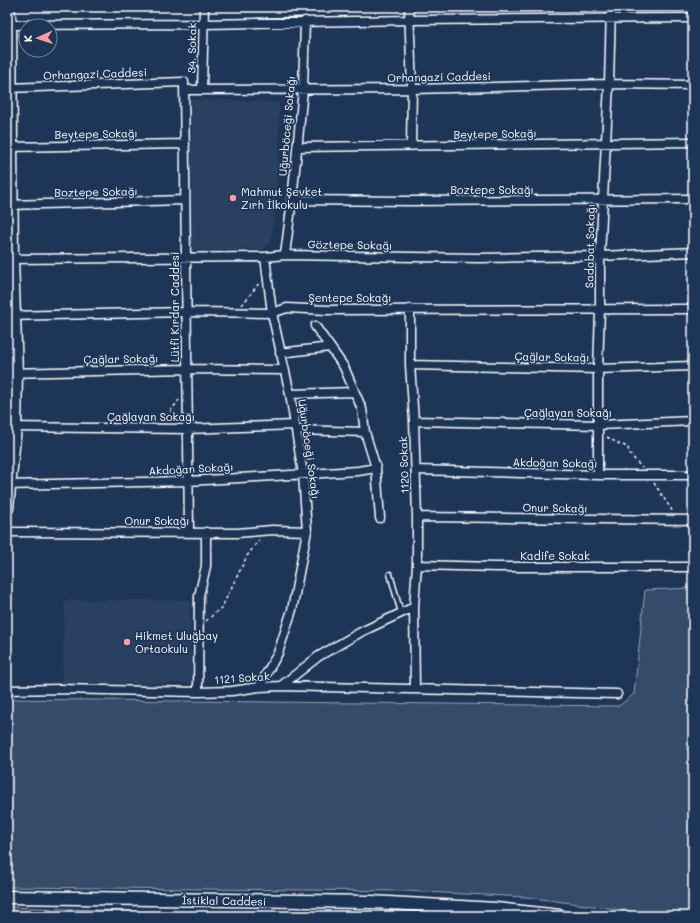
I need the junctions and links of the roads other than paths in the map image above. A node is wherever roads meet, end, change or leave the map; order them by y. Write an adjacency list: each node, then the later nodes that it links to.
1 (8, 7): 10 (main road)
2 (204, 7): 9 (street, 34. Sokak)
3 (409, 7): 7 (street)
4 (611, 7): 6 (street, Sadabat Sokağı)
5 (693, 18): 6 (street)
6 (610, 19): 7 (street); 11 (street, Sadabat Sokağı)
7 (410, 20): 8 (street); 15 (street)
8 (305, 21): 9 (street); 17 (street, Uğurböceği Sokağı)
9 (203, 24): 10 (street); 16 (street, 34. Sokak)
10 (8, 25): 14 (main road)
11 (610, 84): 12 (street, Orhangazi Caddesi); 15 (street, Orhangazi Caddesi); 20 (street, Sadabat Sokağı)
12 (693, 85)
13 (185, 86): 14 (street, Orhangazi Caddesi); 16 (street, Orhangazi Caddesi); 19 (street, Lütfi Kırdar Caddesi)
14 (9, 88): 22 (main road)
15 (412, 89): 17 (street, Orhangazi Caddesi); 21 (street)
16 (202, 90): 17 (street, Orhangazi Caddesi)
17 (303, 90): 23 (street, Uğurböceği Sokağı)
18 (693, 142): 20 (street, Beytepe Sokağı)
19 (185, 144): 22 (street, Beytepe Sokağı); 25 (street, Lütfi Kırdar Caddesi)
20 (606, 144): 21 (street, Beytepe Sokağı); 27 (street, Sadabat Sokağı)
21 (411, 146): 23 (street, Beytepe Sokağı)
22 (9, 147): 28 (main road)
23 (297, 147): 26 (street, Uğurböceği Sokağı)
24 (693, 199): 27 (street, Boztepe Sokağı)
25 (185, 200): 28 (street, Boztepe Sokağı); 33 (street, Lütfi Kırdar Caddesi)
26 (292, 200): 27 (street, Boztepe Sokağı); 30 (street, Uğurböceği Sokağı)
27 (602, 200): 31 (street, Sadabat Sokağı)
28 (9, 205): 34 (main road)
29 (693, 252): 31 (street, Göztepe Sokağı)
30 (285, 255): 31 (street, Göztepe Sokağı); 32 (street, Göztepe Sokağı)
31 (600, 256): 37 (street, Sadabat Sokağı)
32 (265, 257): 33 (street, Göztepe Sokağı); 39 (street, Uğurböceği Sokağı)
33 (186, 258): 34 (street, Göztepe Sokağı); 38 (street, Lütfi Kırdar Caddesi)
34 (10, 259): 40 (main road)
35 (693, 309): 37 (street, Şentepe Sokağı)
36 (410, 310): 37 (street, Şentepe Sokağı); 39 (street, Şentepe Sokağı); 44 (street, 1120 Sokak)
37 (600, 310): 47 (street, Sadabat Sokağı)
38 (186, 312): 39 (street, Şentepe Sokağı); 40 (street, Şentepe Sokağı); 46 (street, Lütfi Kırdar Caddesi)
39 (272, 313): 43 (street, Uğurböceği Sokağı)
40 (11, 316): 49 (main road)
41 (316, 326): 42 (street)
42 (330, 347): 43 (street); 50 (street)
43 (280, 353): 48 (street, Uğurböceği Sokağı)
44 (410, 365): 47 (street, Çağlar Sokağı); 52 (street, 1120 Sokak)
45 (693, 366): 47 (street, Çağlar Sokağı)
46 (187, 369): 48 (street, Çağlar Sokağı); 49 (street, Çağlar Sokağı); 57 (street, Lütfi Kırdar Caddesi)
47 (598, 369): 54 (street, Sadabat Sokağı)
48 (284, 370): 51 (street, Uğurböceği Sokağı)
49 (11, 373): 55 (main road)
50 (354, 392): 51 (street); 58 (street)
51 (290, 394): 56 (street, Uğurböceği Sokağı)
52 (414, 421): 54 (street, Çağlayan Sokağı); 60 (street, 1120 Sokak)
53 (693, 421): 54 (street, Çağlayan Sokağı)
54 (599, 425): 62 (street, Sadabat Sokağı)
55 (11, 427): 57 (street, Çağlayan Sokağı); 65 (main road)
56 (296, 428): 57 (street, Çağlayan Sokağı); 58 (street, Çağlayan Sokağı); 61 (street, Uğurböceği Sokağı)
57 (188, 429): 64 (street, Lütfi Kırdar Caddesi)
58 (365, 432): 59 (street)
59 (376, 468): 61 (street, Akdoğan Sokağı); 68 (street)
60 (416, 470): 62 (street, Akdoğan Sokağı); 67 (street, 1120 Sokak)
61 (303, 474): 64 (street, Akdoğan Sokağı); 71 (street, Uğurböceği Sokağı)
62 (598, 475): 63 (street, Akdoğan Sokağı)
63 (693, 476)
64 (188, 481): 65 (street, Akdoğan Sokağı); 70 (street, Lütfi Kırdar Caddesi)
65 (8, 485): 66 (main road)
66 (7, 508)
67 (417, 517): 69 (street, Onur Sokağı); 74 (street, 1120 Sokak)
68 (380, 518)
69 (693, 520)
70 (189, 531): 72 (street, Onur Sokağı); 73 (street, Onur Sokağı)
71 (307, 531): 73 (street, Onur Sokağı); 80 (street, Uğurböceği Sokağı)
72 (7, 532)
73 (206, 532): 83 (street)
74 (417, 565): 75 (street, Kadife Sokak); 77 (street)
75 (693, 567)
76 (390, 574): 78 (lane)
77 (414, 606): 78 (street, 1121 Sokak); 81 (street)
78 (401, 613): 79 (street, 1121 Sokak)
79 (281, 686): 80 (street, 1121 Sokak); 81 (street)
80 (259, 687): 83 (street, 1121 Sokak)
81 (415, 689): 84 (street)
82 (7, 690): 83 (street, 1121 Sokak)
83 (198, 692)
84 (617, 694)
85 (7, 897): 86 (main road, İstiklal Caddesi)
86 (560, 916)

